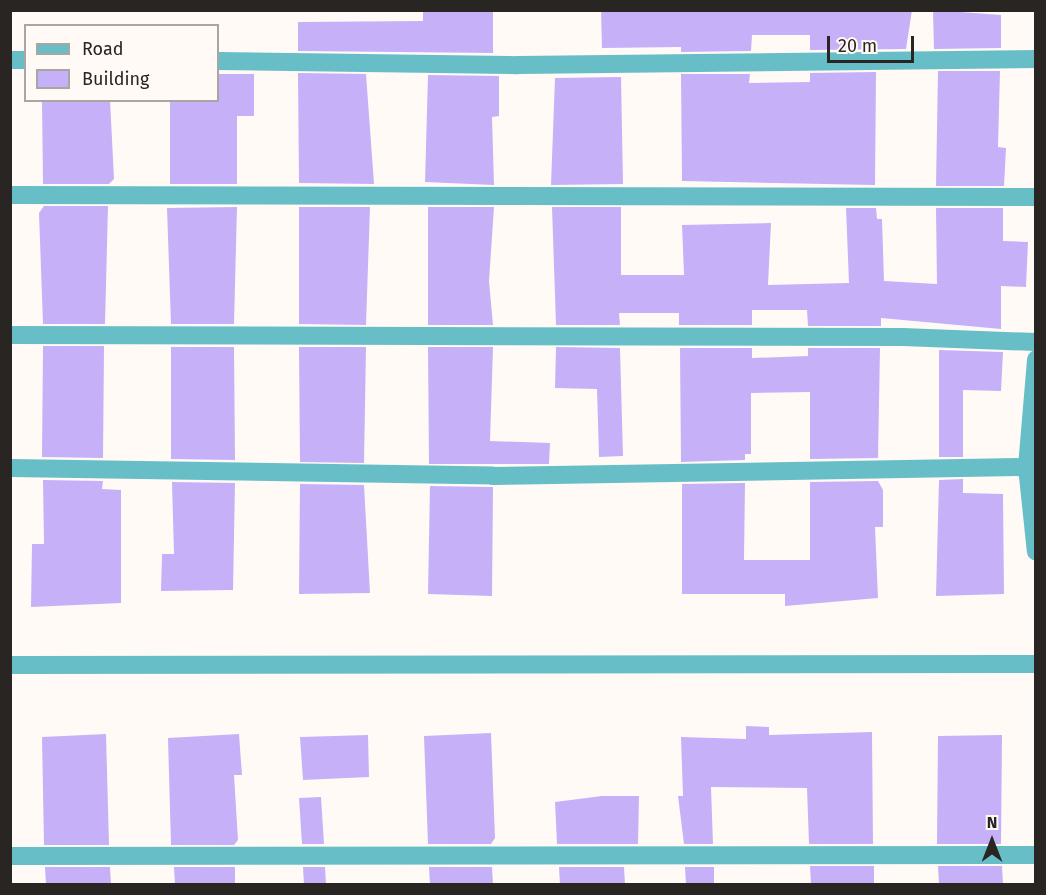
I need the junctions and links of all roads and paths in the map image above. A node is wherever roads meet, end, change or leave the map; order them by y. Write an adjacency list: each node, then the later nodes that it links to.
1 (1035, 59): 2 (street)
2 (219, 61)
3 (10, 195): 4 (street)
4 (1035, 197)
5 (10, 335): 6 (street)
6 (1035, 342)
7 (1035, 359): 8 (street)
8 (1027, 467): 9 (street); 10 (street)
9 (10, 468)
10 (1035, 552)
11 (1035, 664): 12 (street)
12 (10, 665)
13 (1035, 855): 14 (street)
14 (10, 856)

